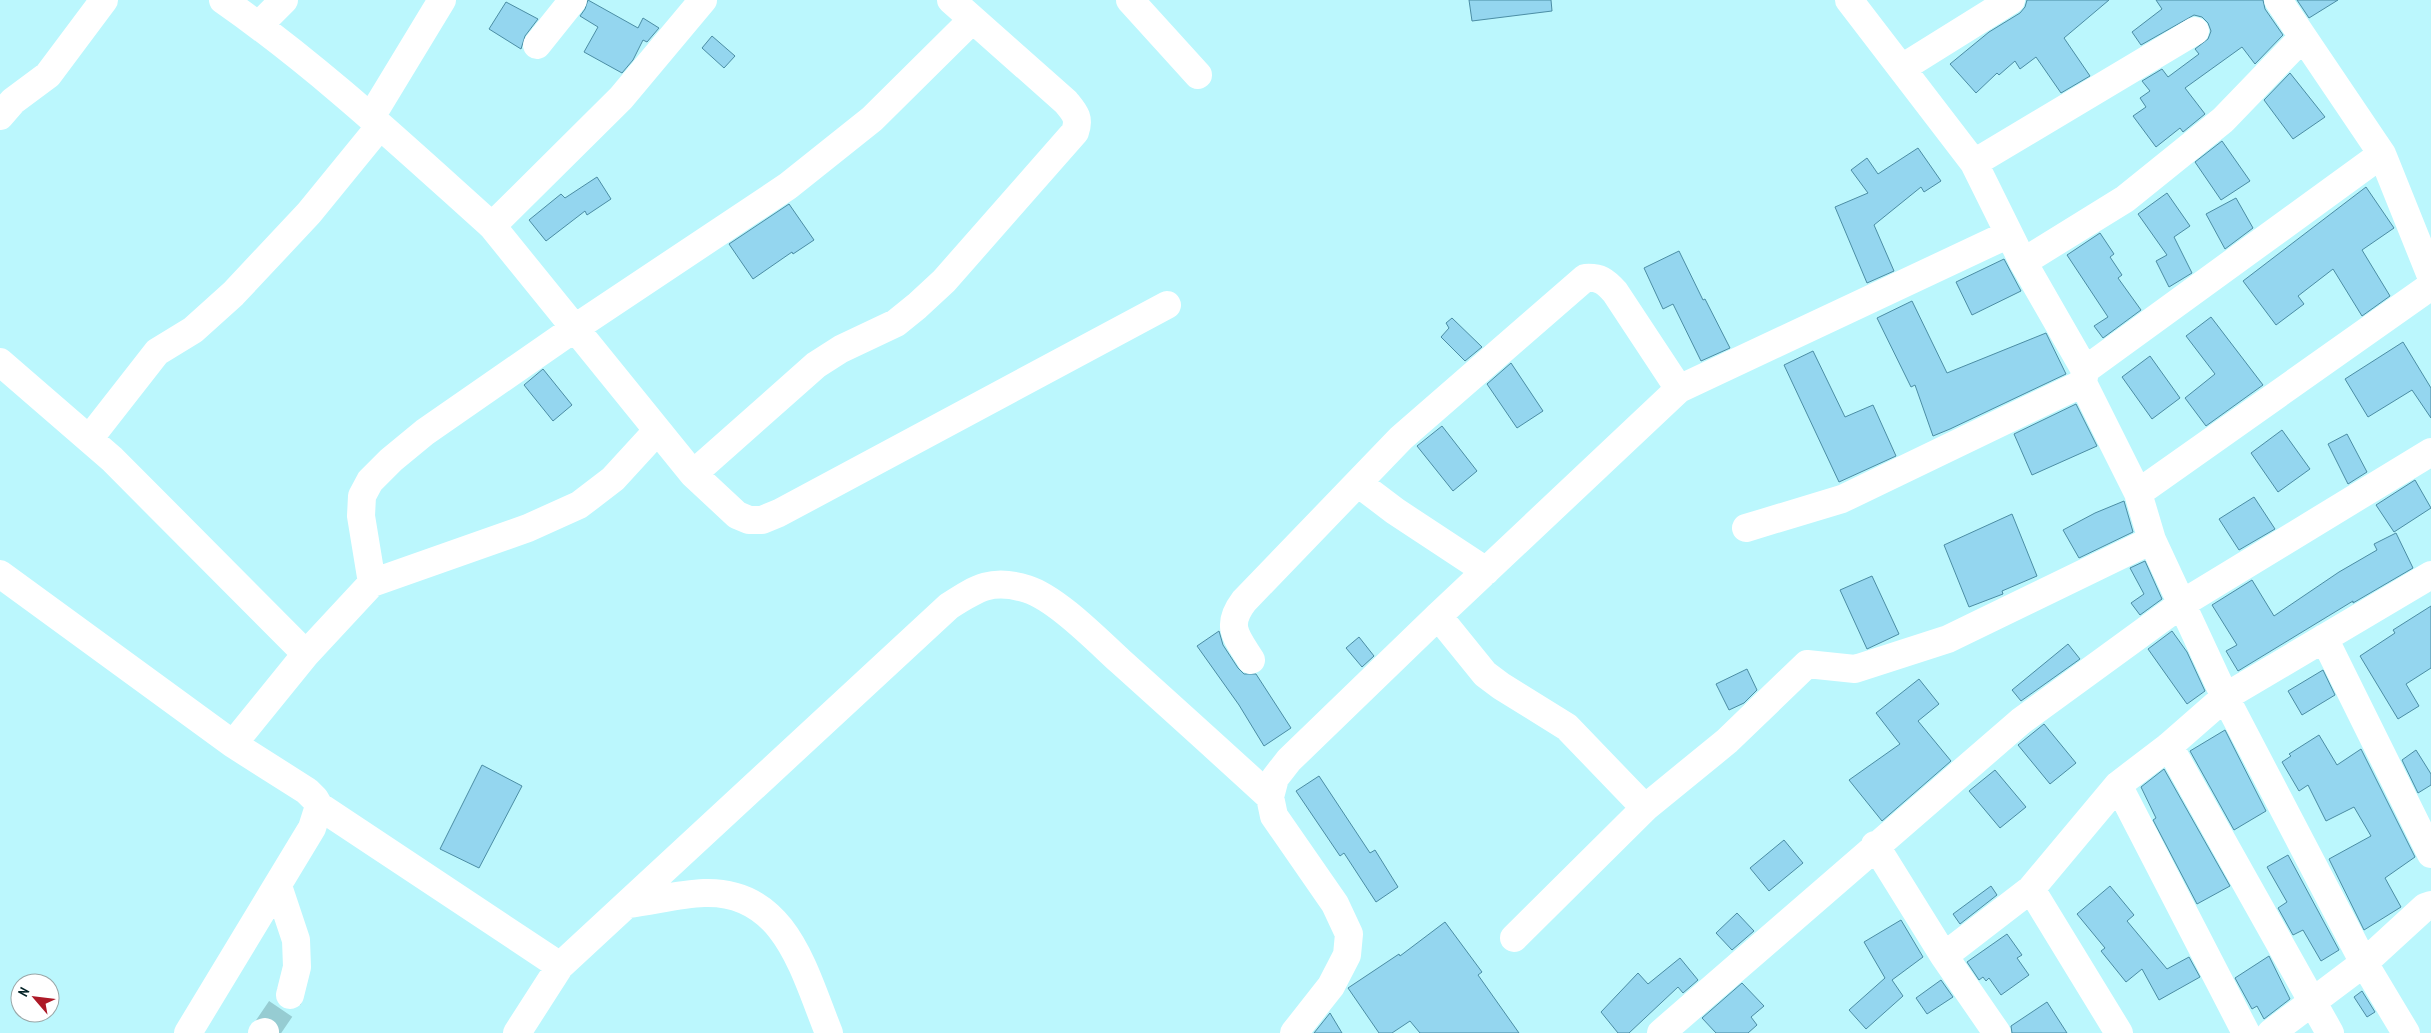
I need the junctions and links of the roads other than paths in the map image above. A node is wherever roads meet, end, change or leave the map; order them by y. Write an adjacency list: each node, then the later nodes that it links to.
1 (104, 0): 19 (street)
2 (223, 0): 13 (street)
3 (284, 0): 13 (street)
4 (442, 0): 20 (street)
5 (573, 0): 16 (street)
6 (703, 0): 23 (street)
7 (951, 0): 12 (street)
8 (1130, 0): 18 (street)
9 (2011, 0): 17 (street)
10 (2278, 0): 15 (street)
11 (1861, 4): 17 (street)
12 (972, 20): 29 (street); 36 (street)
13 (258, 25): 20 (street)
14 (2195, 31): 22 (street)
15 (2303, 37): 21 (street); 25 (street)
16 (537, 45)
17 (1902, 68): 22 (street)
18 (1198, 75)
19 (4, 102)
20 (376, 122): 23 (street); 34 (street)
21 (2382, 154): 26 (street); 31 (street)
22 (1974, 162): 24 (street)
23 (492, 226): 29 (street)
24 (2009, 234): 25 (street); 32 (street)
25 (2023, 262): 31 (street)
26 (2431, 276)
27 (2431, 286): 38 (street)
28 (1167, 305): 36 (street)
29 (575, 328): 33 (street); 44 (street)
30 (0, 362): 34 (street)
31 (2084, 376): 38 (street); 39 (street)
32 (1679, 389): 37 (street); 41 (street)
33 (656, 431): 36 (street); 44 (street)
34 (89, 439): 48 (street)
35 (2431, 452): 45 (street)
36 (693, 474)
37 (1358, 483): 41 (street); 49 (street)
38 (2138, 493): 40 (street)
39 (1746, 528)
40 (2152, 540): 45 (street); 56 (street)
41 (1486, 571): 46 (street)
42 (0, 574): 51 (street)
43 (2431, 575): 47 (street)
44 (372, 583): 48 (street)
45 (2183, 603): 50 (street); 57 (street)
46 (1438, 616): 54 (street); 56 (street)
47 (2324, 638): 50 (street); 58 (street)
48 (306, 654): 51 (street)
49 (1251, 660)
50 (2225, 697): 52 (street); 65 (street)
51 (233, 744): 55 (street)
52 (2169, 746): 53 (street); 68 (street)
53 (2118, 785): 60 (street); 76 (street)
54 (1270, 797): 61 (street); 73 (street)
55 (319, 806): 59 (street); 66 (street)
56 (1645, 808): 63 (street)
57 (1876, 845): 64 (street); 69 (street)
58 (2431, 854)
59 (278, 886): 67 (street); 71 (street)
60 (2031, 889): 64 (street); 75 (street)
61 (628, 904): 66 (street); 72 (street)
62 (2431, 905): 65 (street)
63 (1514, 938)
64 (1944, 956): 74 (street)
65 (2364, 964): 68 (street); 79 (street)
66 (560, 966): 70 (street)
67 (290, 995)
68 (2312, 1004): 77 (street); 78 (street)
69 (1674, 1028)
70 (519, 1032)
71 (188, 1033)
72 (829, 1033)
73 (1294, 1033)
74 (1997, 1033)
75 (2119, 1033)
76 (2246, 1033)
77 (2271, 1033)
78 (2330, 1033)
79 (2406, 1033)

